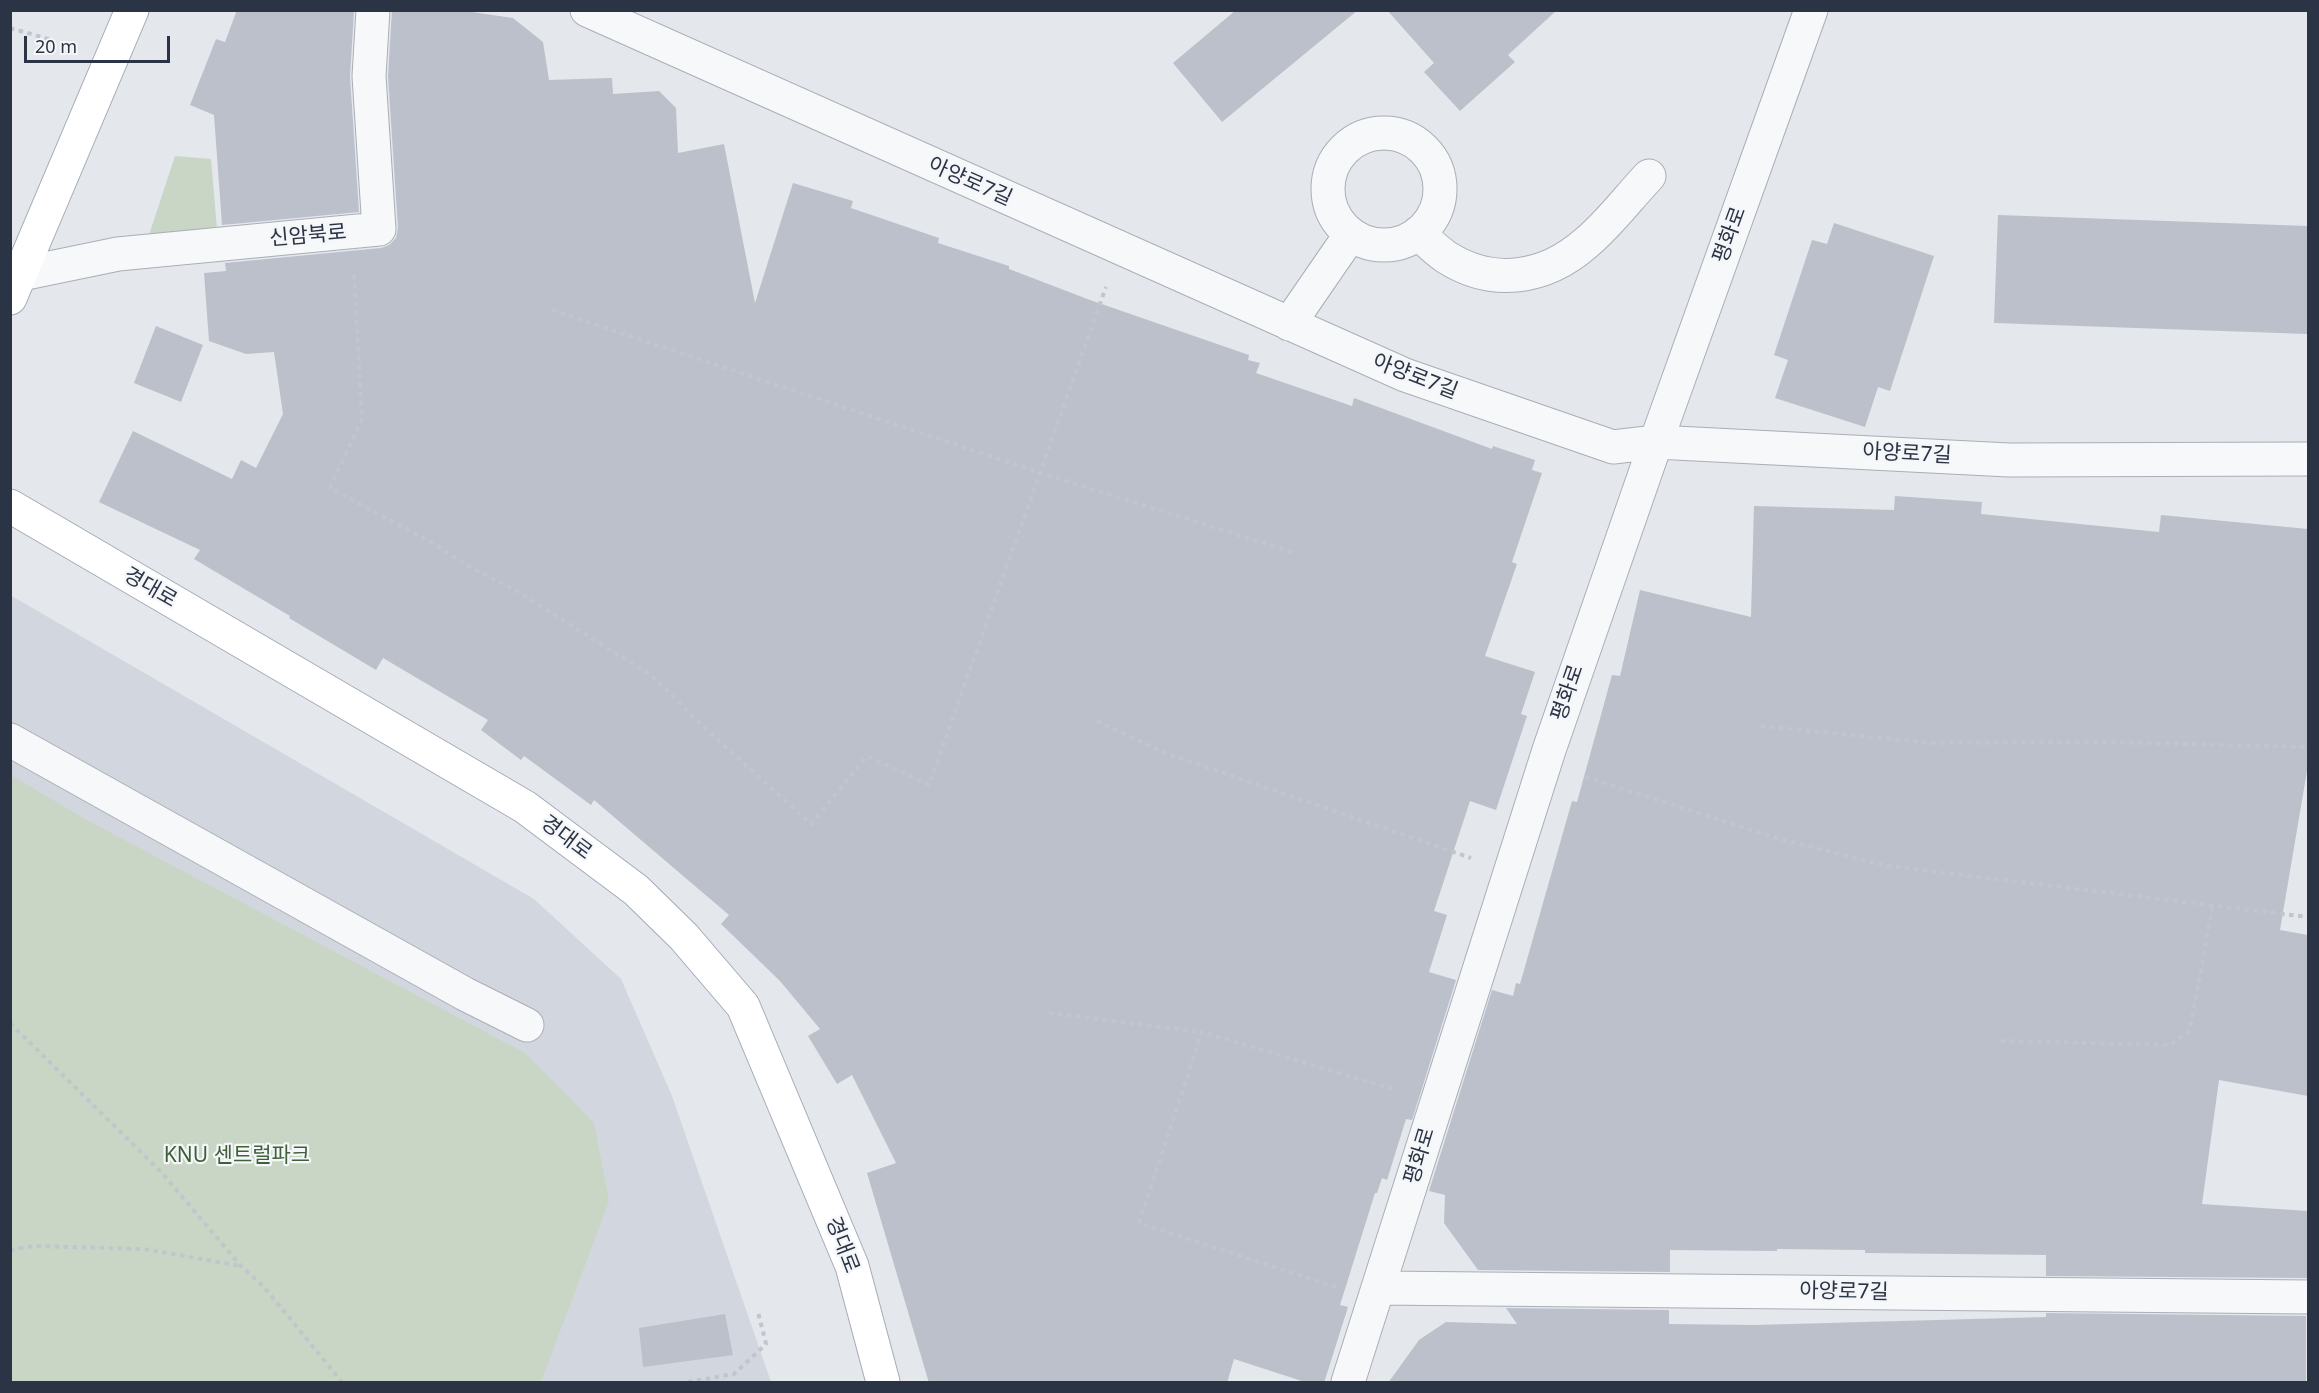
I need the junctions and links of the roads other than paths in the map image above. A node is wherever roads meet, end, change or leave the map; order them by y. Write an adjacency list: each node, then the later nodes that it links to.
1 (132, 10): 8 (main road, 신암북로)
2 (373, 10): 8 (street, 신암북로)
3 (587, 10): 9 (street, 아양로7길)
4 (1811, 10): 10 (street, 평화로)
5 (1649, 176): 6 (street)
6 (1418, 233): 7 (street); 7 (street)
7 (1351, 234): 9 (street)
8 (16, 286)
9 (1289, 324): 10 (street, 아양로7길)
10 (1656, 442): 11 (street, 아양로7길); 15 (street, 평화로)
11 (2308, 459)
12 (10, 506): 17 (main road, 경대로)
13 (10, 740): 14 (street)
14 (527, 1025)
15 (1376, 1294): 16 (street, 아양로7길); 18 (street, 평화로)
16 (2308, 1297)
17 (883, 1383)
18 (1348, 1383)

